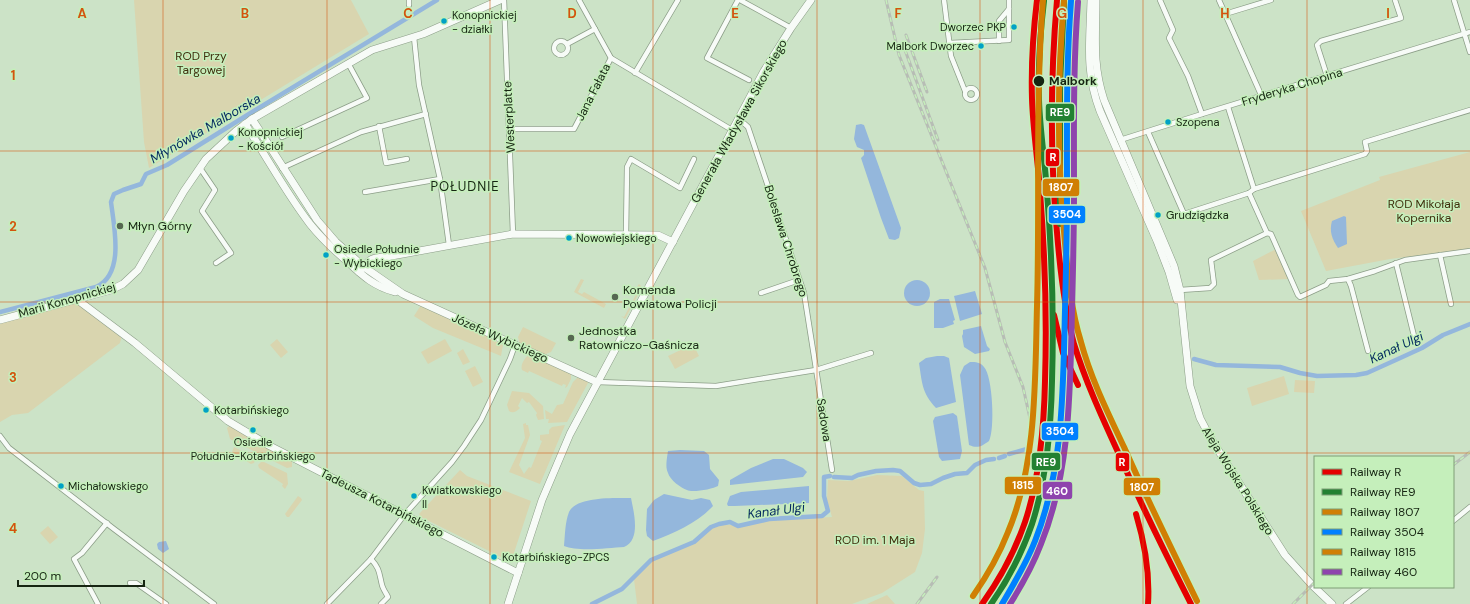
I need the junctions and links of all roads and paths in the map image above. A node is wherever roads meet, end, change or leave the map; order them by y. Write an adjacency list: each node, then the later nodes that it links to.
1 (500, 0): 22 (street, Marii Konopnickiej)
2 (504, 0): 44 (street, Westerplatte)
3 (579, 0): 19 (street)
4 (678, 0): 29 (street)
5 (739, 0): 18 (street); 32 (street)
6 (944, 0): 24 (street)
7 (1009, 0): 16 (street)
8 (1091, 0): 49 (street, Aleja Wojska Polskiego)
9 (1096, 0): 48 (street, Aleja Wojska Polskiego)
10 (1160, 0): 39 (street)
11 (1219, 0): 17 (street)
12 (1270, 0): 17 (street)
13 (1395, 0): 31 (street)
14 (1454, 0): 21 (street)
15 (810, 1): 18 (street, Generała Władysława Sikorskiego)
16 (1009, 9): 23 (street); 23 (street)
17 (1225, 14): 35 (street)
18 (791, 28): 40 (street, Generała Władysława Sikorskiego)
19 (595, 29): 25 (street); 27 (street)
20 (1470, 32): 21 (street, Fryderyka Chopina)
21 (1464, 34): 26 (street); 31 (street, Fryderyka Chopina)
22 (414, 37): 28 (street, Marii Konopnickiej); 38 (street)
23 (999, 41): 24 (street)
24 (950, 43): 30 (street)
25 (567, 44)
26 (1470, 52)
27 (611, 58): 29 (street); 44 (street, Jana Fałata)
28 (348, 63): 41 (street, Marii Konopnickiej); 47 (street)
29 (635, 73): 45 (street)
30 (960, 76): 33 (street); 34 (street)
31 (1328, 76): 35 (street, Fryderyka Chopina)
32 (749, 80)
33 (971, 87): 34 (street); 34 (street)
34 (965, 91)
35 (1262, 96): 36 (street, Fryderyka Chopina)
36 (1228, 107): 39 (street, Fryderyka Chopina); 55 (street)
37 (1470, 110): 55 (street)
38 (426, 114): 43 (street); 54 (street)
39 (1202, 114): 46 (street, Fryderyka Chopina)
40 (738, 118): 45 (street, Generała Władysława Sikorskiego); 69 (street, Bolesława Chrobrego)
41 (252, 119): 42 (street, Marii Konopnickiej); 53 (street, Józefa Wybickiego)
42 (245, 124): 52 (street, Marii Konopnickiej); 67 (street, Józefa Wybickiego)
43 (379, 126): 50 (street); 53 (street)
44 (509, 129): 59 (street, Westerplatte)
45 (732, 130): 61 (street, Generała Władysława Sikorskiego)
46 (1148, 132): 48 (street, Fryderyka Chopina); 57 (street)
47 (282, 137)
48 (1121, 140): 49 (street, Fryderyka Chopina); 70 (street, Aleja Wojska Polskiego)
49 (1114, 142): 74 (street, Aleja Wojska Polskiego)
50 (407, 158)
51 (694, 159): 60 (street)
52 (200, 168): 65 (street); 72 (street, Marii Konopnickiej)
53 (282, 168): 67 (street, Józefa Wybickiego)
54 (440, 179): 56 (street); 62 (street)
55 (1254, 189): 57 (street)
56 (365, 192)
57 (1249, 193): 58 (street)
58 (1267, 233): 68 (street); 70 (street)
59 (513, 234): 60 (street); 62 (street)
60 (626, 235): 61 (street)
61 (673, 242): 81 (street, Generała Władysława Sikorskiego)
62 (449, 245): 67 (street)
63 (1470, 251): 64 (street)
64 (1440, 255): 66 (street); 73 (street)
65 (216, 263)
66 (1396, 263): 68 (street); 76 (street)
67 (361, 270): 77 (street, Józefa Wybickiego)
68 (1348, 279): 78 (street)
69 (800, 280): 71 (street); 80 (street, Bolesława Chrobrego)
70 (1180, 290): 74 (street, Aleja Wojska Polskiego)
71 (760, 293)
72 (79, 298): 75 (street, Marii Konopnickiej); 86 (street, Tadeusza Kotarbińskiego)
73 (1451, 304)
74 (1182, 314): 92 (street, Aleja Wojska Polskiego)
75 (0, 320)
76 (1415, 340)
77 (515, 345): 81 (street, Józefa Wybickiego); 86 (street)
78 (1368, 351)
79 (871, 353): 80 (street)
80 (816, 370): 81 (street); 84 (street, Sadowa)
81 (597, 382): 90 (street, Generała Władysława Sikorskiego)
82 (0, 436): 83 (street)
83 (2, 444): 88 (street)
84 (832, 470)
85 (1470, 507): 87 (street)
86 (405, 514): 89 (street); 90 (street, Tadeusza Kotarbińskiego)
87 (1454, 520)
88 (107, 523): 95 (street); 97 (street)
89 (371, 559): 98 (street); 99 (street)
90 (518, 573): 100 (street, Generała Władysława Sikorskiego)
91 (130, 584): 96 (street)
92 (1314, 587)
93 (1315, 588): 101 (street, Aleja Wojska Polskiego)
94 (1367, 588): 102 (street)
95 (98, 604)
96 (166, 604)
97 (214, 604)
98 (327, 604)
99 (381, 604)
100 (508, 604)
101 (1332, 604)
102 (1346, 604)

